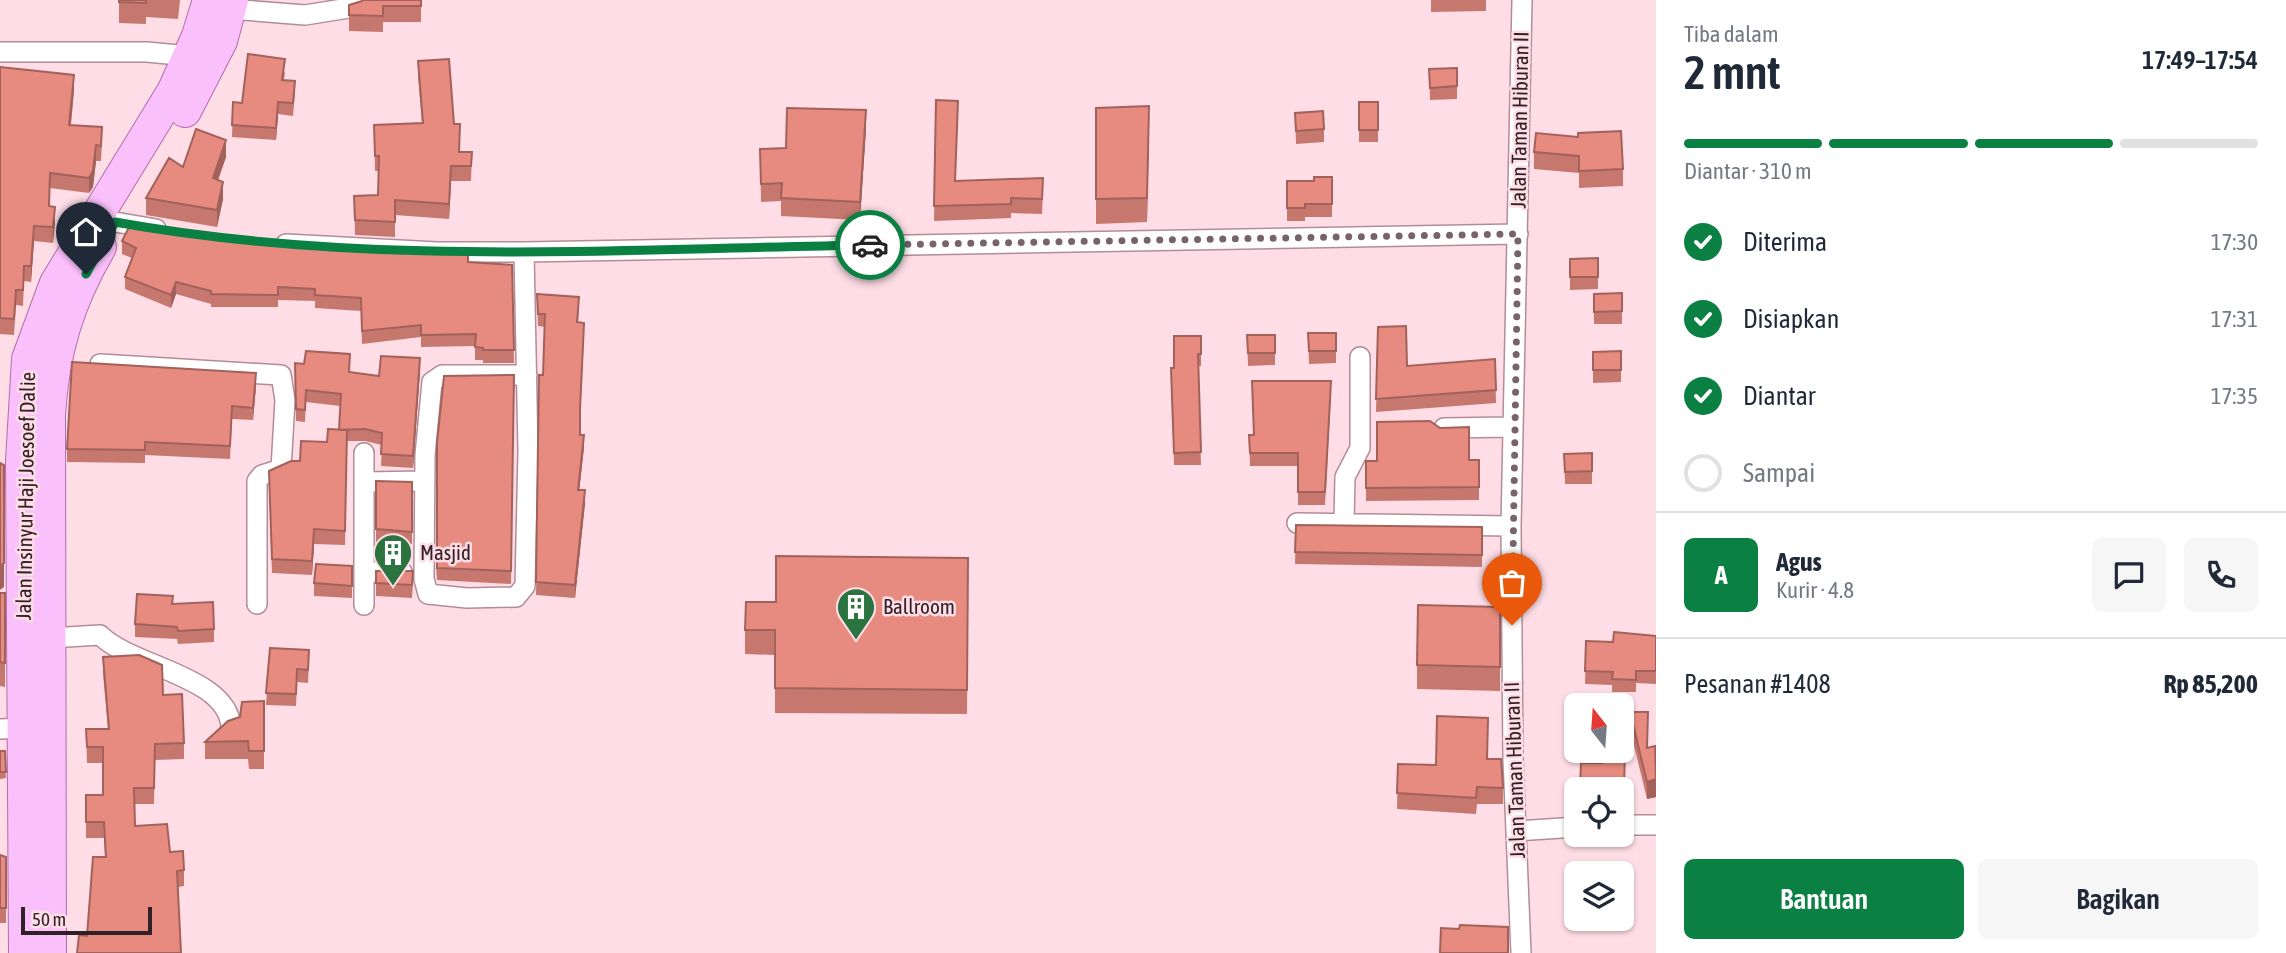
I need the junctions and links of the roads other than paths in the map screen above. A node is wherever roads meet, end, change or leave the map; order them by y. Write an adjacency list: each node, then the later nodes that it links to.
1 (1522, 0): 8 (street, Jalan Taman Hiburan II)
2 (224, 3): 3 (street); 5 (main road, Jalan Insinyur Haji Joesoef Dalie); 6 (main road, Jalan Insinyur Haji Joesoef Dalie)
3 (355, 7)
4 (0, 52): 5 (street)
5 (189, 56): 17 (main road, Jalan Insinyur Haji Joesoef Dalie)
6 (115, 222): 7 (street); 12 (main road, Jalan Insinyur Haji Joesoef Dalie)
7 (179, 234)
8 (1518, 234): 10 (street); 14 (street, Jalan Taman Hiburan II)
9 (272, 243): 10 (street)
10 (524, 252): 13 (street)
11 (1360, 357): 20 (street)
12 (53, 362): 17 (main road, Jalan Insinyur Haji Joesoef Dalie); 25 (street)
13 (527, 375): 18 (street); 23 (street)
14 (1513, 427): 15 (street); 22 (street, Jalan Taman Hiburan II)
15 (1441, 428)
16 (364, 453): 19 (street)
17 (25, 478): 27 (main road, Jalan Insinyur Haji Joesoef Dalie); 29 (main road, Jalan Insinyur Haji Joesoef Dalie)
18 (425, 481): 19 (street); 23 (street)
19 (364, 482): 24 (street)
20 (1344, 522): 21 (street); 22 (street)
21 (1297, 523)
22 (1511, 526): 33 (street, Jalan Taman Hiburan II)
23 (424, 571): 24 (street)
24 (364, 572): 26 (street)
25 (257, 604)
26 (364, 605)
27 (50, 638): 28 (street); 36 (main road, Jalan Insinyur Haji Joesoef Dalie)
28 (232, 727)
29 (11, 729): 34 (main road, Jalan Insinyur Haji Joesoef Dalie)
30 (1634, 825): 31 (street)
31 (1656, 825)
32 (1564, 828): 33 (street)
33 (1517, 831): 37 (street, Jalan Taman Hiburan II)
34 (13, 860): 35 (main road, Jalan Insinyur Haji Joesoef Dalie)
35 (25, 953)
36 (50, 953)
37 (1521, 953)

